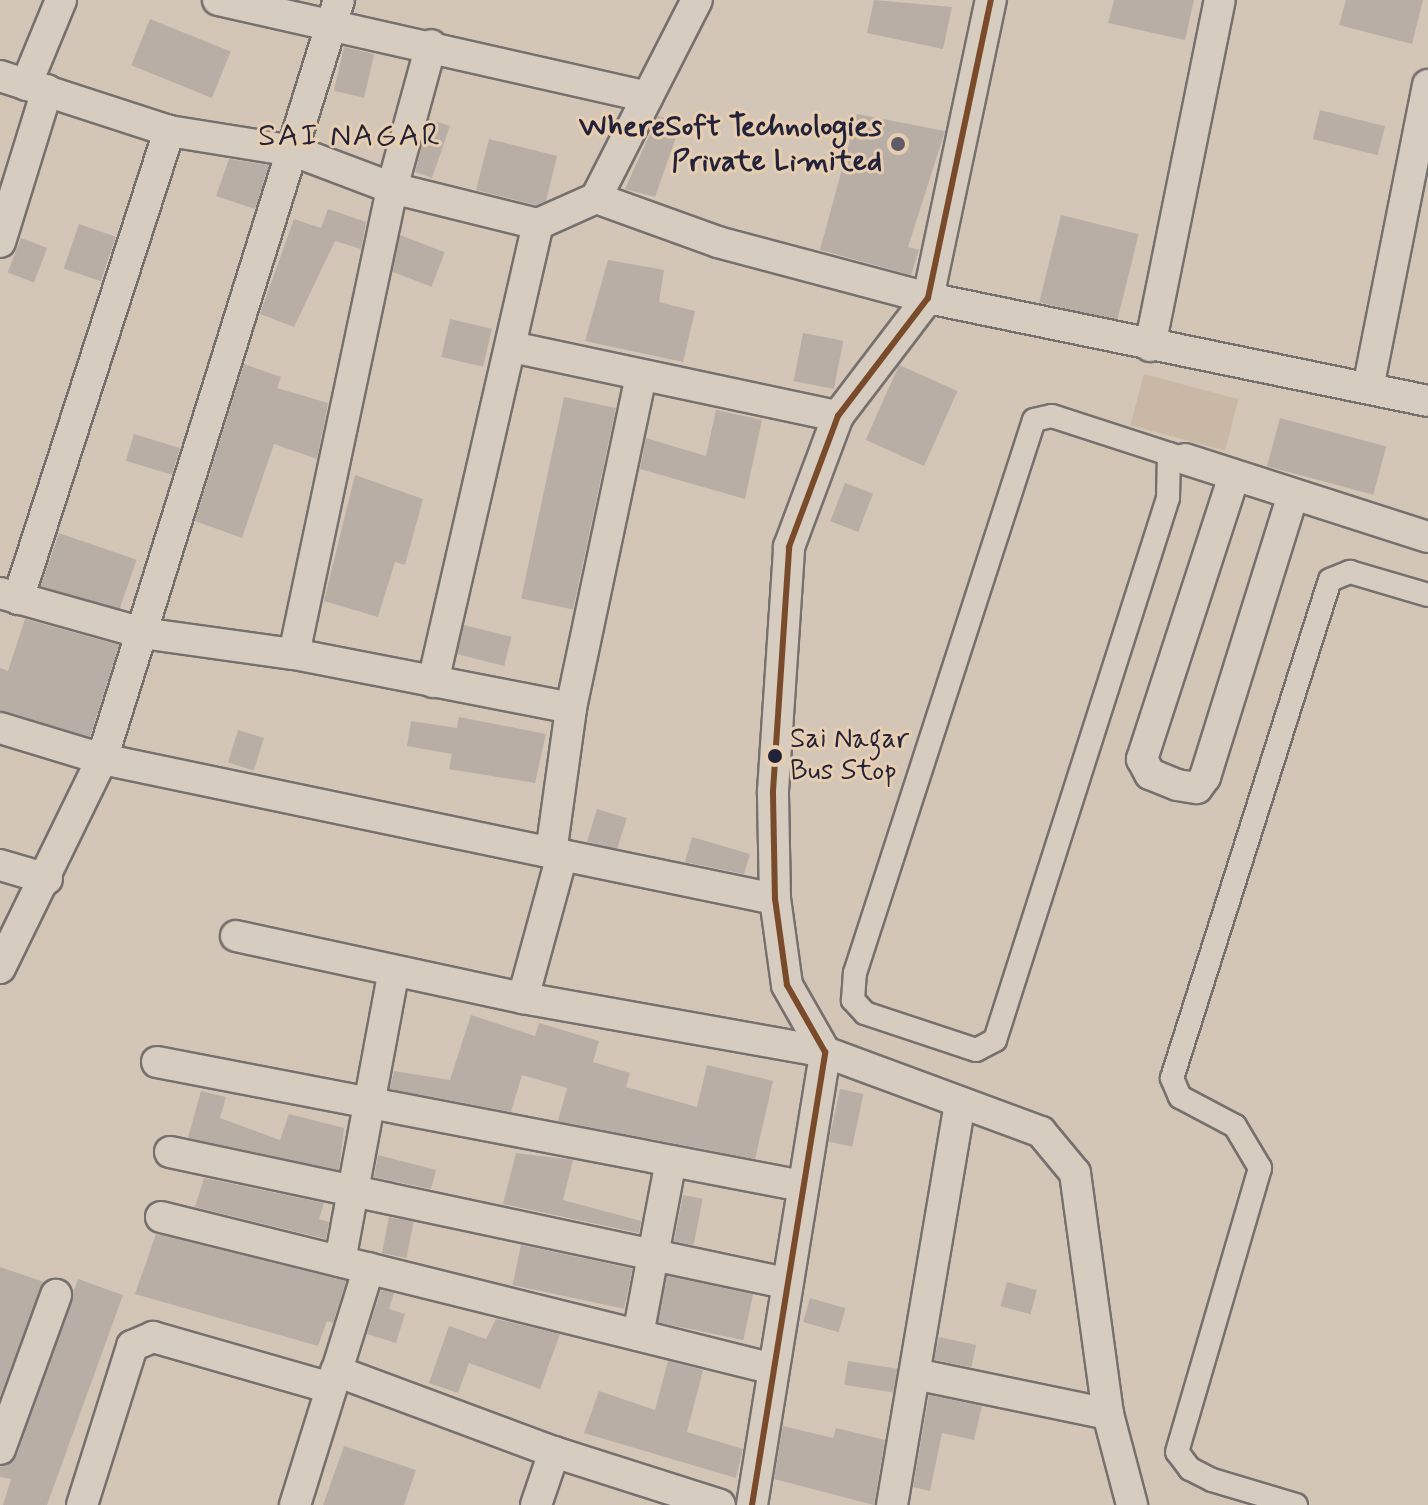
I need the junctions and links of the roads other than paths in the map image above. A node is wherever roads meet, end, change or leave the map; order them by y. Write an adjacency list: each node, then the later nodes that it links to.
1 (61, 0): 8 (street)
2 (218, 0): 6 (street)
3 (697, 0): 10 (street)
4 (991, 0): 17 (street)
5 (1220, 0): 18 (street)
6 (336, 11): 7 (street); 12 (street)
7 (431, 45): 10 (street); 13 (street)
8 (24, 83): 11 (street); 16 (street)
9 (1428, 85): 21 (street)
10 (647, 97): 14 (street)
11 (169, 131): 12 (street); 29 (street)
12 (294, 151): 13 (street); 30 (street)
13 (392, 188): 15 (street); 31 (street)
14 (596, 198): 15 (street); 17 (street)
15 (538, 224): 19 (street)
16 (0, 242)
17 (928, 298): 18 (street); 23 (street)
18 (1150, 346): 21 (street)
19 (512, 347): 20 (street); 32 (street)
20 (641, 375): 23 (street); 33 (street)
21 (1368, 388): 22 (street)
22 (1428, 401)
23 (838, 416): 39 (street)
24 (1177, 457): 24 (street); 25 (street)
25 (1234, 476): 26 (street); 26 (street)
26 (1293, 494): 27 (street)
27 (1428, 537)
28 (1428, 595): 71 (street)
29 (9, 596): 30 (street)
30 (142, 633): 31 (street); 35 (street)
31 (294, 654): 32 (street)
32 (433, 682): 33 (street)
33 (571, 708): 36 (street)
34 (0, 728): 35 (street)
35 (102, 759): 36 (street); 38 (street)
36 (556, 854): 39 (street); 43 (street)
37 (0, 865): 38 (street)
38 (47, 879): 41 (street)
39 (775, 899): 44 (street)
40 (236, 936): 42 (street)
41 (0, 968)
42 (394, 971): 43 (street); 47 (street)
43 (523, 998): 44 (street)
44 (825, 1052): 46 (street); 50 (street)
45 (157, 1062): 47 (street)
46 (960, 1103): 59 (street); 61 (street)
47 (365, 1104): 49 (street); 51 (street)
48 (170, 1152): 51 (street)
49 (671, 1161): 50 (street); 53 (street)
50 (802, 1186): 55 (street)
51 (351, 1190): 53 (street); 54 (street)
52 (161, 1217): 54 (street)
53 (654, 1255): 55 (street); 57 (street)
54 (354, 1265): 57 (street); 60 (street)
55 (785, 1283): 58 (street)
56 (56, 1295): 62 (street)
57 (638, 1335): 58 (street)
58 (770, 1368): 68 (street)
59 (915, 1374): 61 (street); 69 (street)
60 (334, 1379): 63 (street); 64 (street); 65 (street)
61 (1108, 1414): 70 (street)
62 (0, 1449)
63 (554, 1452): 66 (street); 67 (street)
64 (82, 1505)
65 (295, 1505)
66 (536, 1505)
67 (720, 1505)
68 (752, 1505)
69 (892, 1505)
70 (1132, 1505)
71 (1296, 1505)

